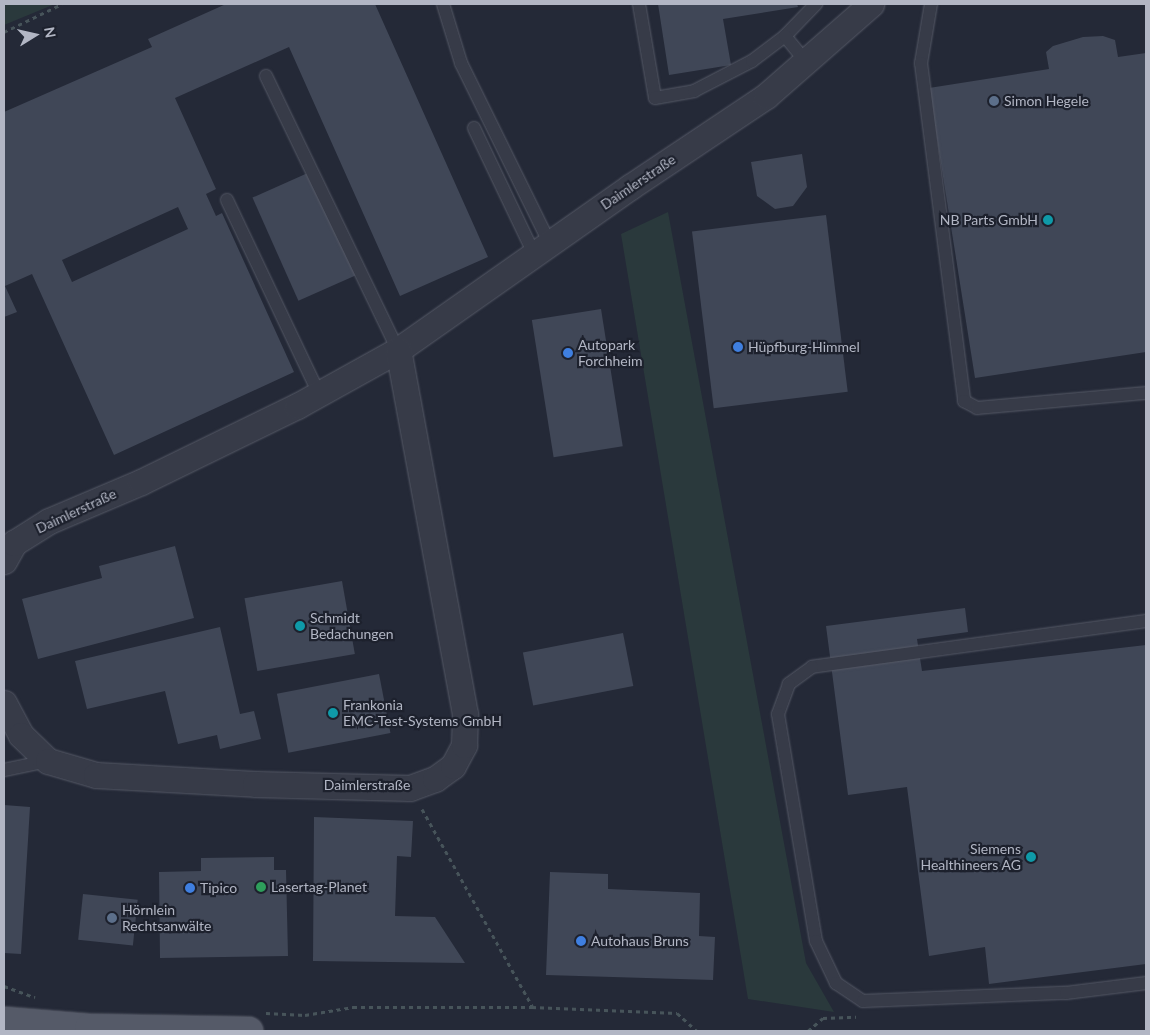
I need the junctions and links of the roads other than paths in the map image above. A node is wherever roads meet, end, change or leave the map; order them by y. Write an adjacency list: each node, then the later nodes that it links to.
1 (443, 4): 11 (lane)
2 (639, 4): 6 (lane)
3 (816, 4): 6 (lane)
4 (871, 4): 7 (street, Daimlerstraße)
5 (931, 4): 13 (lane)
6 (784, 36): 7 (lane)
7 (806, 62): 11 (street, Daimlerstraße)
8 (266, 76): 12 (lane)
9 (474, 128): 11 (lane)
10 (227, 200): 14 (lane)
11 (542, 249): 12 (street, Daimlerstraße)
12 (398, 350): 14 (street, Daimlerstraße); 18 (street, Daimlerstraße)
13 (1146, 393)
14 (318, 394): 15 (street, Daimlerstraße)
15 (4, 561)
16 (1146, 621): 20 (lane)
17 (4, 704): 18 (street, Daimlerstraße)
18 (48, 761): 19 (lane)
19 (4, 770)
20 (1146, 983)
21 (4, 1021): 22 (main road)
22 (252, 1022)

